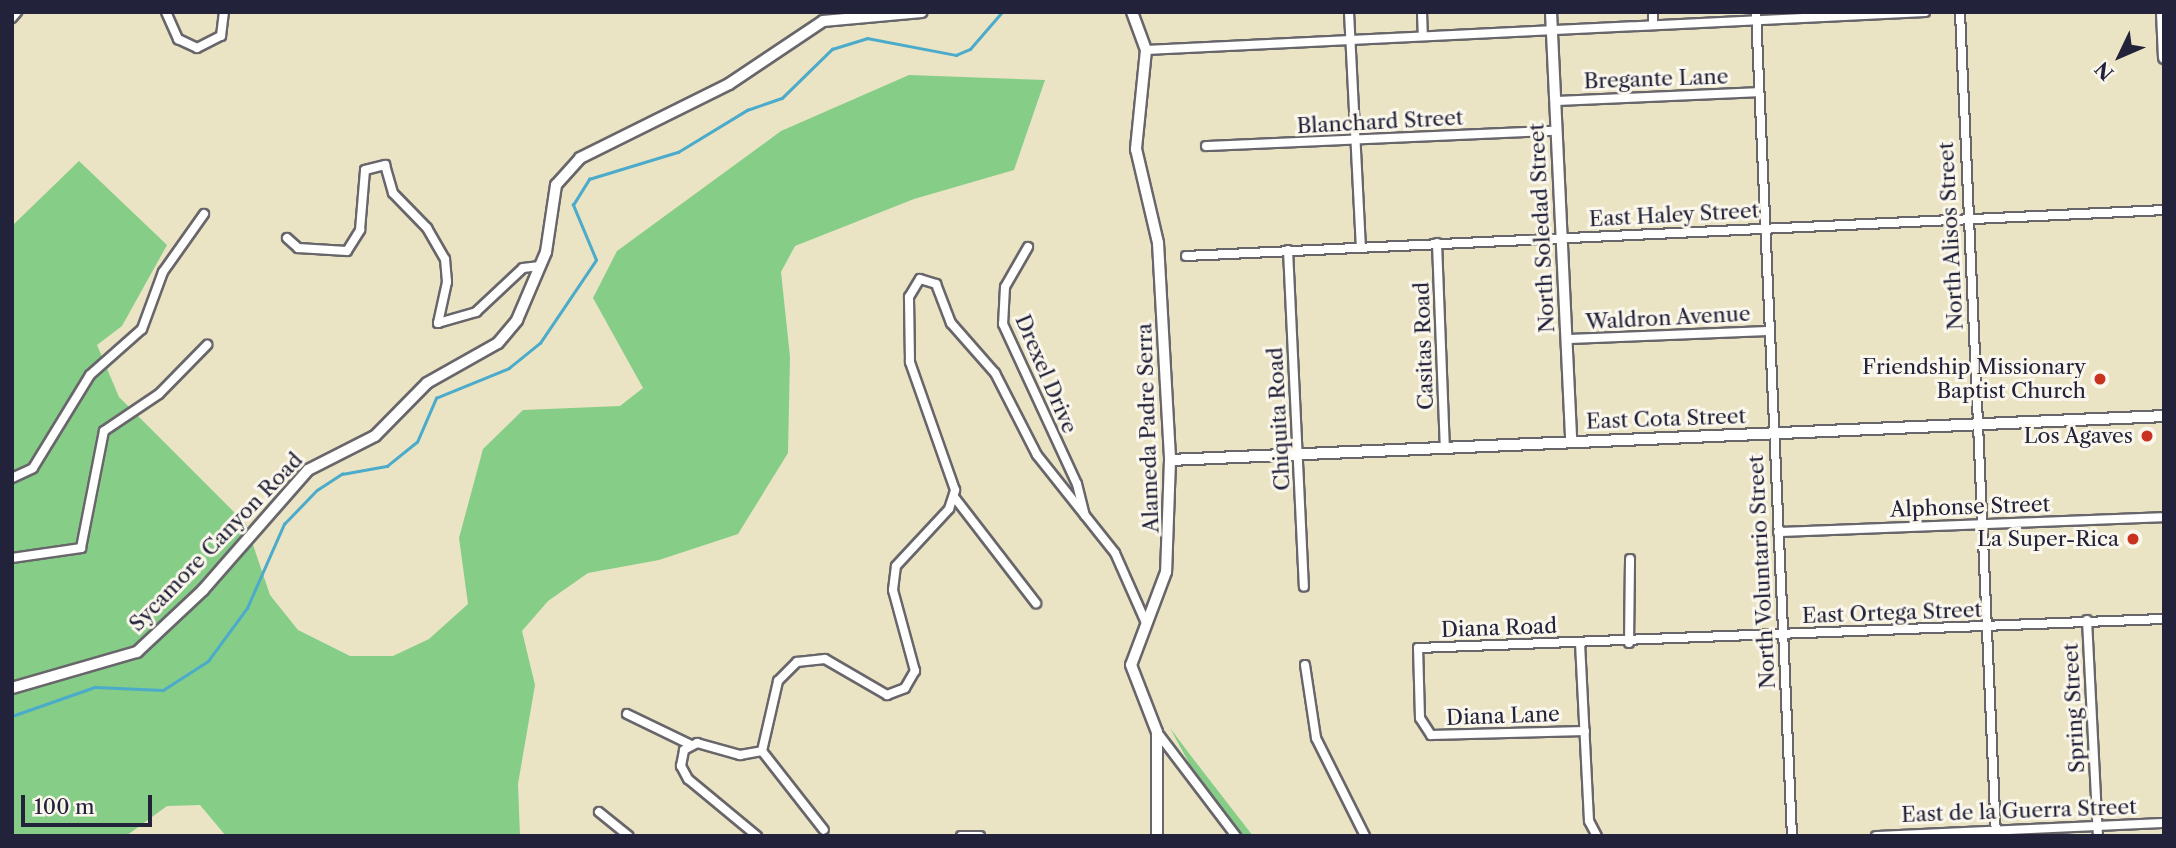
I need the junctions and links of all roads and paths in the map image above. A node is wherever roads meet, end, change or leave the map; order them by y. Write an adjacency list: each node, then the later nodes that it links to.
1 (17, 12): 14 (street)
2 (166, 12): 3 (street)
3 (224, 12)
4 (922, 12): 37 (main road, Sycamore Canyon Road)
5 (1132, 12): 19 (street, Alameda Padre Serra)
6 (1349, 12): 18 (street)
7 (1422, 12): 17 (street)
8 (1551, 12): 16 (street, North Soledad Street)
9 (1653, 12): 15 (street)
10 (1925, 12): 13 (street)
11 (1960, 12): 28 (street, North Alisos Street)
12 (2162, 12): 20 (main road)
13 (1756, 16): 15 (street); 21 (street, North Voluntario Street)
14 (12, 18)
15 (1653, 25): 16 (street)
16 (1552, 30): 17 (street); 22 (street, North Soledad Street)
17 (1423, 36): 18 (street)
18 (1352, 41): 19 (street); 24 (street)
19 (1146, 50): 47 (street, Alameda Padre Serra)
20 (2164, 58)
21 (1758, 92): 22 (street, Bregante Lane); 29 (street, North Voluntario Street)
22 (1555, 101): 23 (street, North Soledad Street)
23 (1556, 131): 24 (street, Blanchard Street); 30 (street, North Soledad Street)
24 (1357, 142): 25 (street, Blanchard Street); 33 (street)
25 (1206, 146)
26 (2164, 210): 28 (street, East Haley Street)
27 (204, 214): 48 (street)
28 (1969, 219): 29 (street, East Haley Street); 42 (street, North Alisos Street)
29 (1765, 228): 30 (street, East Haley Street); 38 (street, North Voluntario Street)
30 (1562, 237): 32 (street, East Haley Street); 39 (street, North Soledad Street)
31 (287, 238): 37 (street)
32 (1437, 243): 33 (street, East Haley Street); 45 (street, Casitas Road)
33 (1362, 246): 35 (street, East Haley Street)
34 (1028, 247): 50 (street, Drexel Drive)
35 (1288, 250): 36 (street, East Haley Street); 46 (street, Chiquita Road)
36 (1186, 256)
37 (540, 266): 67 (main road, Sycamore Canyon Road)
38 (1770, 331): 39 (street, Waldron Avenue); 43 (street, North Voluntario Street)
39 (1567, 339): 44 (street, North Soledad Street)
40 (207, 345): 54 (street)
41 (2164, 416): 42 (street, East Cota Street)
42 (1977, 424): 43 (street, East Cota Street); 52 (street, North Alisos Street)
43 (1773, 434): 44 (street, East Cota Street); 53 (street, North Voluntario Street)
44 (1571, 442): 45 (street, East Cota Street)
45 (1445, 448): 46 (street, East Cota Street)
46 (1298, 455): 47 (street, East Cota Street); 56 (street, Chiquita Road)
47 (1170, 460): 60 (street, Alameda Padre Serra)
48 (12, 478)
49 (955, 498): 50 (street); 57 (street); 72 (street)
50 (1085, 515): 60 (street)
51 (2164, 517): 52 (street, Alphonse Street)
52 (1981, 525): 53 (street, Alphonse Street); 61 (street, North Alisos Street)
53 (1778, 532): 62 (street, North Voluntario Street)
54 (12, 558)
55 (1630, 559): 64 (street)
56 (1304, 587)
57 (1036, 603)
58 (2164, 619): 59 (street, East Ortega Street)
59 (2087, 620): 61 (street, East Ortega Street); 75 (street, Spring Street)
60 (1146, 622): 70 (street, Alameda Padre Serra)
61 (1986, 627): 62 (street, East Ortega Street); 77 (street, North Alisos Street)
62 (1784, 636): 64 (street, East Ortega Street); 86 (street, North Voluntario Street)
63 (1580, 643): 64 (street, East Ortega Street); 65 (street, Diana Road); 69 (street)
64 (1629, 643)
65 (1418, 648): 69 (street, Diana Lane)
66 (1305, 666): 84 (street)
67 (12, 688)
68 (628, 715): 71 (street)
69 (1585, 731): 85 (street)
70 (1157, 732): 82 (street, Alameda Padre Serra); 83 (street)
71 (691, 744): 72 (street); 79 (street)
72 (762, 751): 76 (street)
73 (599, 812): 78 (street)
74 (2164, 823): 75 (street, East de la Guerra Street)
75 (2098, 826): 77 (street, East de la Guerra Street); 88 (street, Spring Street)
76 (824, 830)
77 (1996, 834): 87 (street, East de la Guerra Street)
78 (629, 836)
79 (757, 836)
80 (961, 836): 81 (street)
81 (980, 836)
82 (1157, 836)
83 (1236, 836)
84 (1365, 836)
85 (1597, 836)
86 (1792, 836)
87 (1876, 836)
88 (2098, 836)

